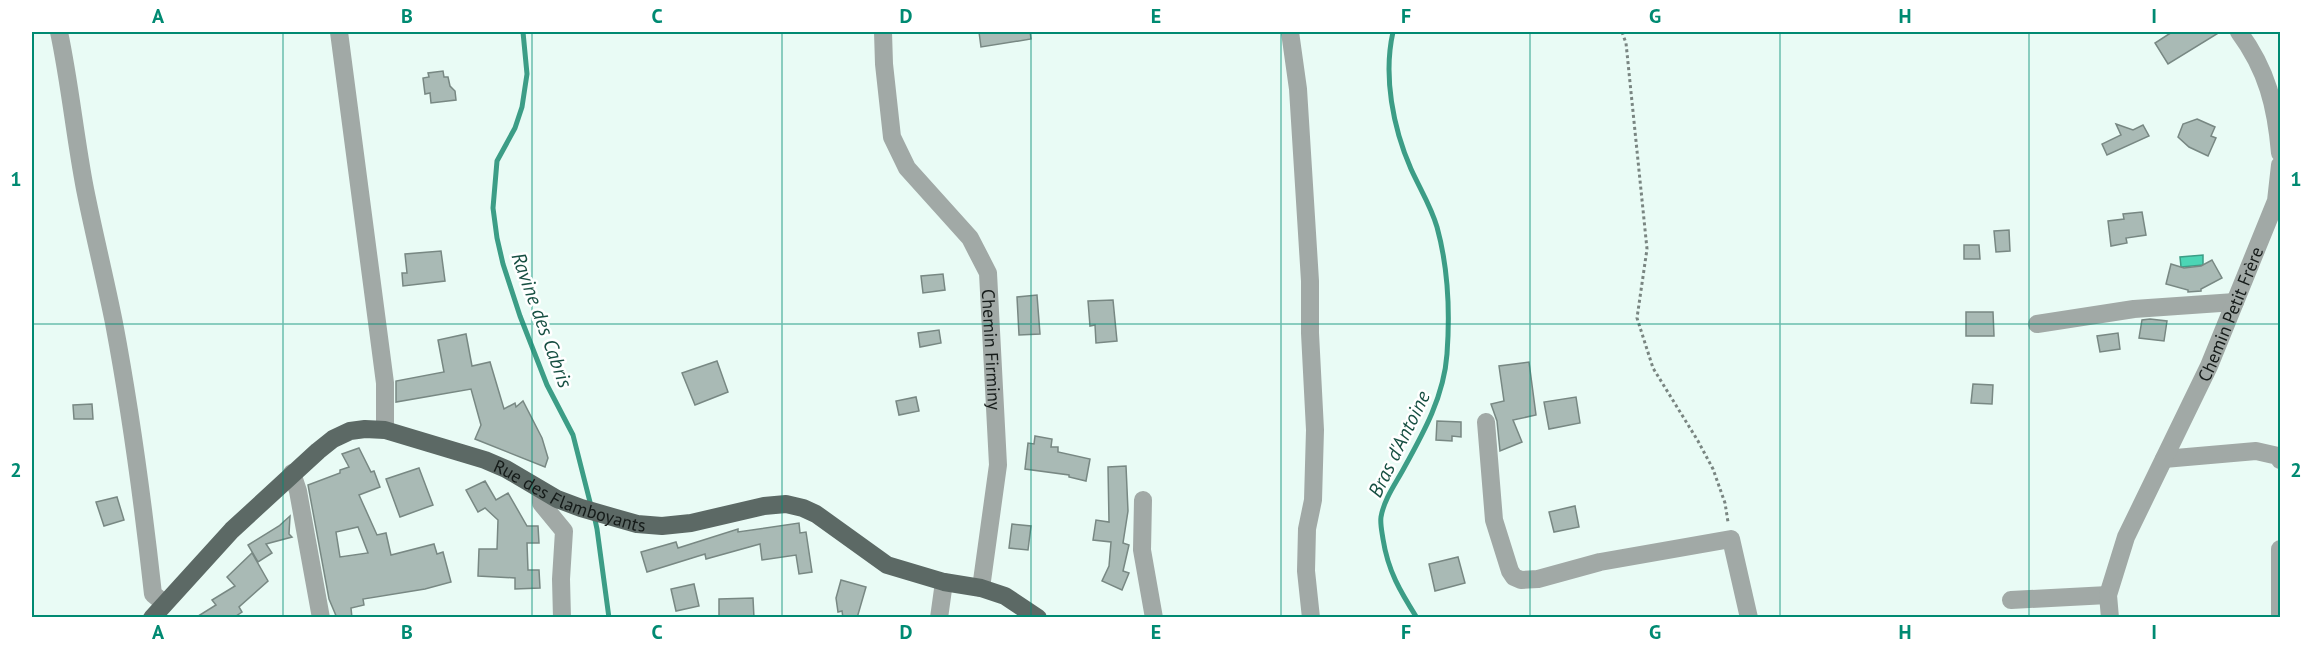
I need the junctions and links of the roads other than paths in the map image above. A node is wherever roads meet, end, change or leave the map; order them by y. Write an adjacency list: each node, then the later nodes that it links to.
1 (59, 32): 22 (street)
2 (339, 32): 11 (street)
3 (883, 32): 19 (street, Chemin Firminy)
4 (1290, 32): 29 (street)
5 (2239, 32): 6 (street)
6 (2280, 153)
7 (2280, 165): 8 (street, Chemin Petit Frère)
8 (2235, 302): 9 (street); 12 (street, Chemin Petit Frère)
9 (2037, 324)
10 (1486, 422): 30 (street)
11 (385, 430): 14 (main road, Rue des Flamboyants); 15 (main road, Rue des Flamboyants)
12 (2164, 459): 13 (street); 20 (street, Chemin Petit Frère)
13 (2280, 460)
14 (292, 473): 22 (main road, Rue des Flamboyants); 24 (street)
15 (541, 490): 18 (main road, Rue des Flamboyants); 25 (street)
16 (1143, 500): 28 (street)
17 (2280, 549): 32 (street)
18 (944, 582): 19 (main road, Rue des Flamboyants); 26 (street)
19 (981, 588): 27 (main road, Rue des Flamboyants)
20 (2108, 595): 21 (street); 31 (street, Chemin Petit Frère)
21 (2011, 600)
22 (164, 603): 23 (main road, Rue des Flamboyants)
23 (152, 618)
24 (321, 618)
25 (562, 618)
26 (939, 618)
27 (1038, 618)
28 (1154, 618)
29 (1311, 618)
30 (1749, 618)
31 (2110, 618)
32 (2280, 618)

